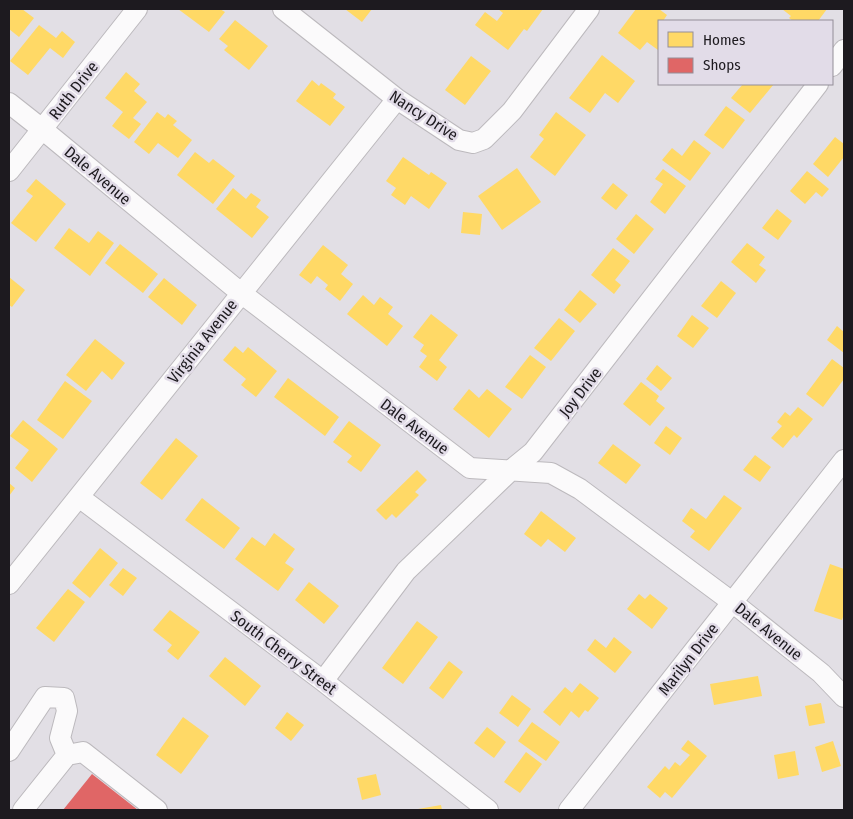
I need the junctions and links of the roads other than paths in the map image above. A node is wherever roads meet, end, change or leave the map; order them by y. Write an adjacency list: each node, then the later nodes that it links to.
1 (137, 9): 9 (street, Ruth Drive)
2 (589, 9): 7 (street, Nancy Drive)
3 (287, 10): 7 (street, Nancy Drive)
4 (844, 50): 5 (street)
5 (833, 65)
6 (817, 85): 13 (street, Joy Drive)
7 (397, 99): 11 (street, Virginia Avenue)
8 (9, 103): 9 (street, Dale Avenue)
9 (42, 129): 10 (street, Ruth Drive); 11 (street, Dale Avenue)
10 (9, 171)
11 (241, 293): 13 (street, Dale Avenue); 14 (street, Virginia Avenue)
12 (844, 460): 16 (street, Marilyn Drive)
13 (511, 470): 16 (street, Dale Avenue); 17 (street, Joy Drive)
14 (79, 497): 15 (street, Virginia Avenue); 17 (street, South Cherry Street)
15 (9, 584)
16 (732, 602): 18 (street, Dale Avenue); 24 (street, Marilyn Drive)
17 (323, 681): 23 (street, South Cherry Street)
18 (844, 697)
19 (9, 751): 20 (street)
20 (67, 755): 21 (street); 22 (street)
21 (23, 810)
22 (157, 810)
23 (488, 810)
24 (569, 810)

